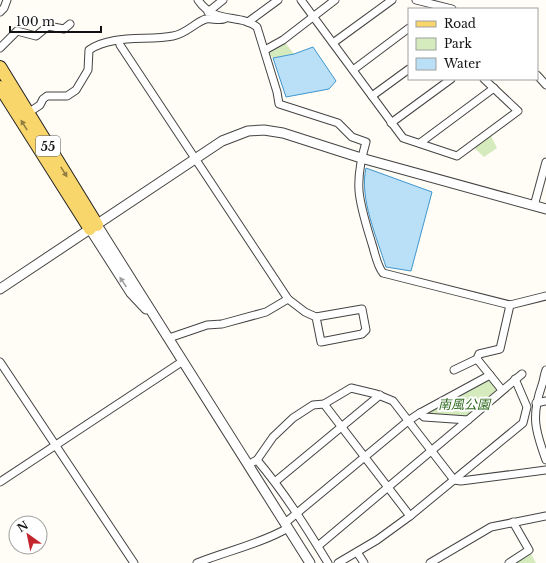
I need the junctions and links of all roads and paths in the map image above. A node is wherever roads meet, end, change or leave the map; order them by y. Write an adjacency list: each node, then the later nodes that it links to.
1 (7, 0): 10 (street)
2 (198, 0): 11 (street)
3 (223, 0): 11 (street)
4 (278, 0): 14 (street)
5 (301, 0): 12 (street)
6 (335, 0): 12 (street)
7 (392, 0): 18 (street)
8 (416, 0): 9 (street)
9 (436, 7)
10 (0, 12)
11 (208, 12): 13 (street)
12 (313, 16): 18 (street); 20 (street)
13 (226, 18): 14 (street); 17 (street)
14 (248, 22): 20 (street)
15 (70, 24): 19 (street)
16 (408, 29): 22 (street)
17 (119, 41): 31 (street); 35 (street)
18 (333, 43): 22 (street)
19 (0, 48)
20 (265, 50): 34 (street)
21 (0, 67): 29 (main road, 55)
22 (353, 70): 30 (street)
23 (408, 70): 30 (street)
24 (538, 76): 27 (street)
25 (450, 80): 32 (street)
26 (485, 80): 28 (street)
27 (546, 85)
28 (494, 88): 33 (street); 33 (street)
29 (5, 95): 31 (main road, 55); 39 (main road, 55, one-way to 29)
30 (372, 96): 32 (street)
31 (28, 113): 39 (main road, 55, one-way to 39)
32 (391, 123): 33 (street)
33 (420, 144)
34 (361, 158): 35 (street); 37 (street); 43 (street)
35 (194, 159): 39 (street); 42 (street)
36 (546, 162): 37 (street)
37 (534, 206): 38 (street)
38 (546, 209)
39 (93, 227): 40 (street); 45 (street)
40 (0, 289)
41 (546, 296): 43 (street)
42 (288, 299): 44 (street); 45 (street)
43 (510, 305): 46 (street)
44 (316, 317): 44 (street)
45 (167, 335): 47 (street)
46 (477, 359): 49 (street); 52 (street)
47 (183, 361): 64 (street); 69 (street)
48 (0, 362): 64 (street)
49 (454, 370)
50 (546, 370): 54 (street)
51 (522, 374): 53 (street)
52 (490, 375): 55 (street); 60 (street)
53 (515, 379): 55 (street); 71 (street)
54 (544, 385): 58 (street)
55 (502, 390): 61 (street)
56 (380, 395): 59 (street); 62 (street); 63 (street)
57 (546, 400): 58 (street)
58 (536, 403): 68 (street)
59 (324, 404): 63 (street); 67 (street)
60 (420, 414): 61 (street); 62 (street)
61 (468, 420): 65 (street)
62 (408, 422): 65 (street); 66 (street)
63 (342, 427): 66 (street); 73 (street)
64 (56, 446): 72 (street); 82 (street)
65 (431, 451): 71 (street); 74 (street)
66 (364, 456): 74 (street); 75 (street)
67 (257, 460): 69 (street); 73 (street)
68 (546, 460)
69 (248, 466): 79 (street)
70 (546, 470): 71 (street)
71 (454, 480): 76 (street)
72 (0, 482)
73 (276, 482): 75 (street)
74 (388, 486): 76 (street); 80 (street)
75 (297, 513): 79 (street); 80 (street)
76 (410, 516): 81 (street)
77 (546, 516): 78 (street)
78 (513, 522): 88 (street); 89 (street)
79 (286, 525): 83 (street); 84 (street)
80 (318, 546): 85 (street)
81 (357, 552): 86 (street); 87 (street)
82 (134, 563)
83 (197, 563)
84 (310, 563)
85 (328, 563)
86 (338, 563)
87 (364, 563)
88 (430, 563)
89 (509, 563)

